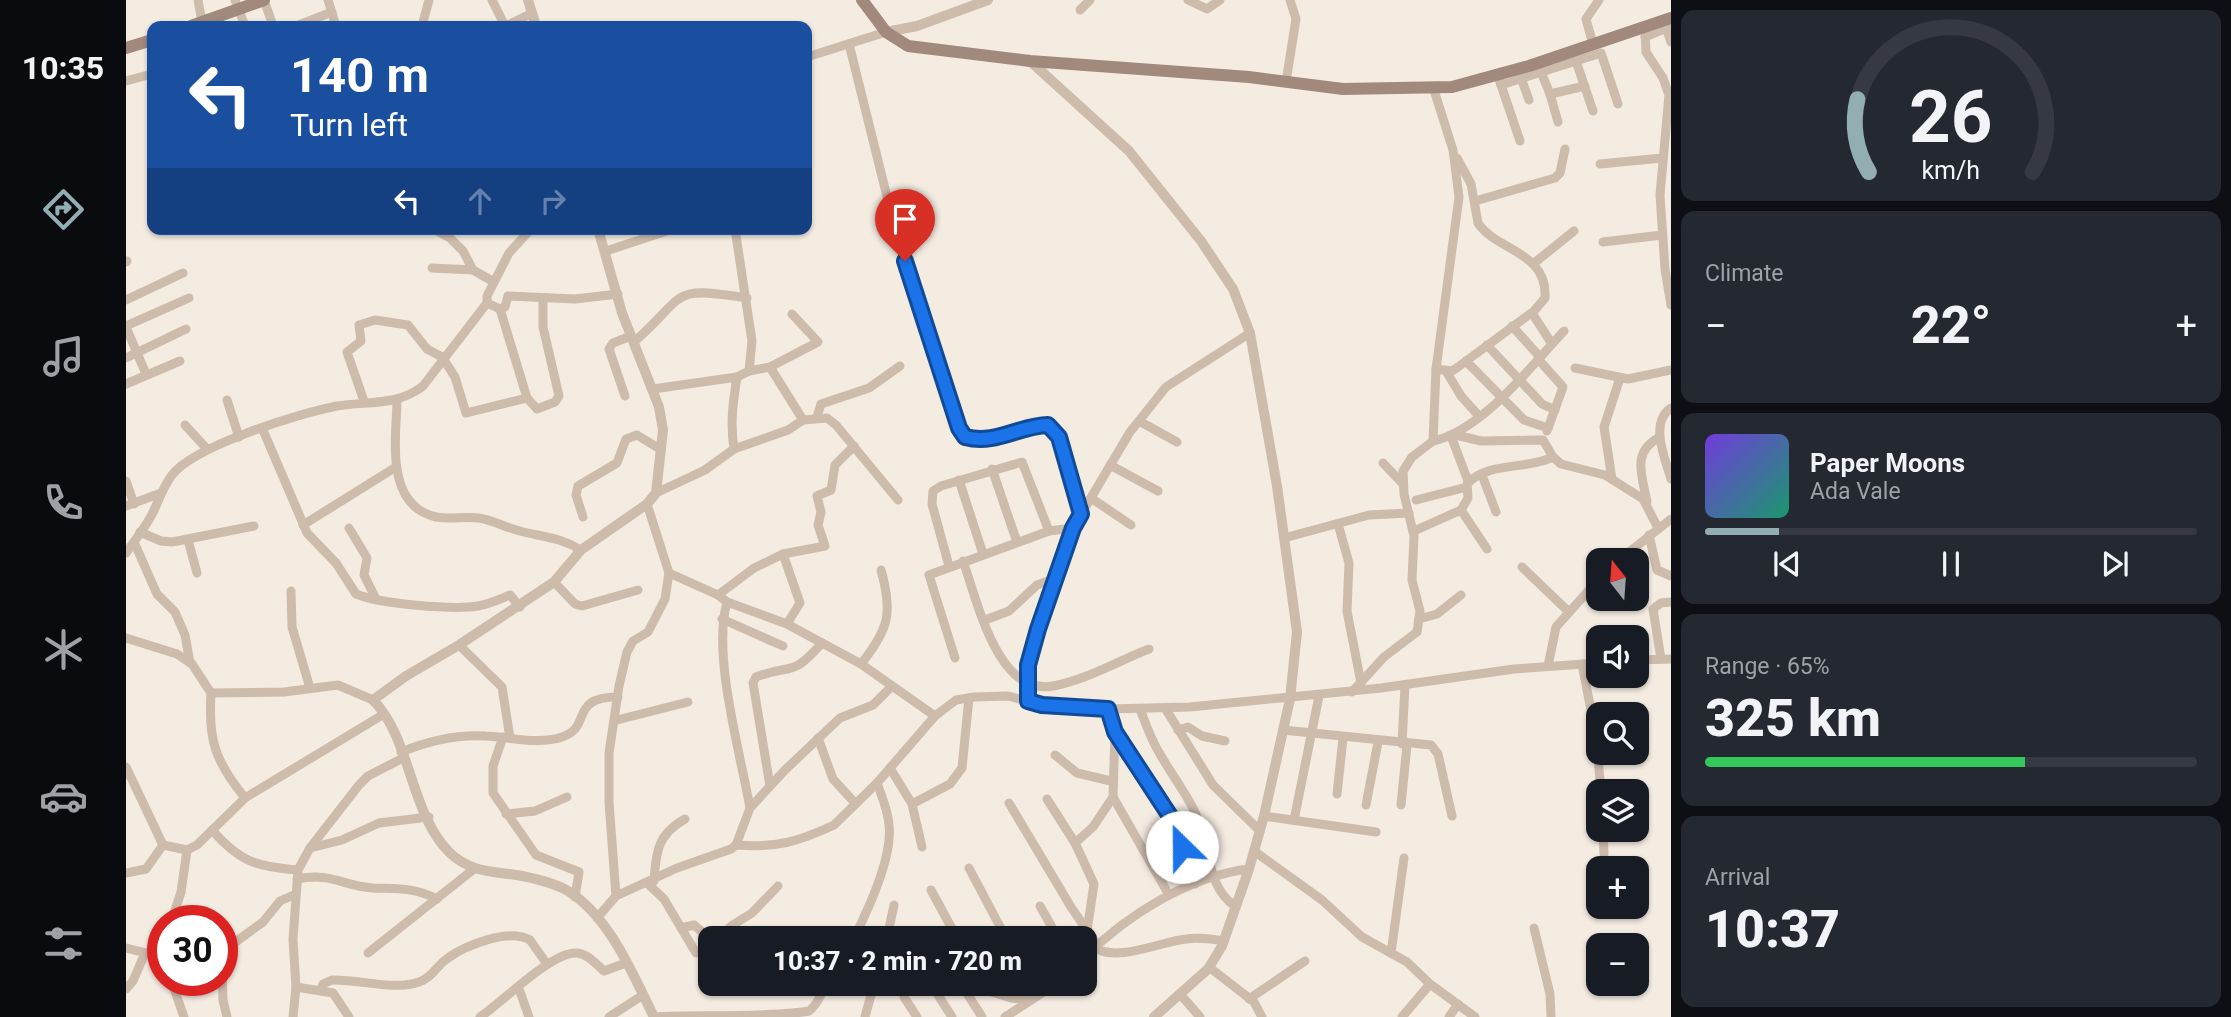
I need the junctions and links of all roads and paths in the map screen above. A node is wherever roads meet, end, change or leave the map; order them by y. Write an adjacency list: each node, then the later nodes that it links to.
1 (198, 0): 18 (street)
2 (264, 0): 14 (main road); 20 (street)
3 (328, 0): 16 (street)
4 (429, 0): 23 (street)
5 (492, 0): 24 (street)
6 (528, 0): 17 (street)
7 (862, 0): 28 (main road)
8 (1090, 0): 15 (street)
9 (1188, 0): 10 (street)
10 (1220, 0)
11 (1290, 0): 43 (street)
12 (1599, 0): 33 (street)
13 (980, 1): 28 (street)
14 (237, 5): 19 (main road)
15 (1080, 10)
16 (332, 12): 21 (street); 22 (street)
17 (532, 13): 25 (street); 26 (street)
18 (205, 21)
19 (209, 21)
20 (271, 21)
21 (311, 21)
22 (335, 21)
23 (423, 21)
24 (502, 21)
25 (515, 21)
26 (534, 21)
27 (1670, 24): 29 (main road); 31 (street)
28 (886, 32): 32 (street); 36 (main road)
29 (1645, 32): 33 (main road); 54 (street)
30 (147, 42): 34 (main road)
31 (1671, 42)
32 (849, 44): 35 (street); 158 (street)
33 (1593, 44): 41 (main road)
34 (126, 48)
35 (812, 55)
36 (1030, 61): 43 (main road); 87 (street)
37 (1576, 61): 38 (street); 44 (street); 48 (street)
38 (1541, 72): 40 (street); 46 (street)
39 (147, 75): 42 (street)
40 (1521, 78): 41 (street); 47 (street)
41 (1499, 80): 45 (main road); 51 (street)
42 (126, 81)
43 (1286, 82): 45 (main road)
44 (1585, 86): 46 (street); 49 (street)
45 (1433, 87): 53 (street)
46 (1550, 94): 50 (street)
47 (1529, 100)
48 (1618, 104)
49 (1593, 111)
50 (1558, 122)
51 (1520, 141)
52 (1565, 149): 56 (street)
53 (1453, 150): 56 (street); 100 (street)
54 (1665, 153): 55 (street); 63 (street)
55 (1600, 164)
56 (1475, 201): 66 (street)
57 (1574, 231): 66 (street)
58 (452, 235): 68 (street)
59 (526, 235): 71 (street)
60 (600, 235): 65 (street)
61 (655, 235): 65 (street)
62 (736, 235): 75 (street)
63 (1662, 236): 64 (street); 69 (street)
64 (1602, 242)
65 (606, 251): 72 (street)
66 (1533, 264): 81 (street)
67 (432, 268): 68 (street)
68 (473, 270): 71 (street)
69 (1668, 272): 79 (street)
70 (183, 273): 77 (street)
71 (494, 285): 73 (street); 78 (street)
72 (618, 294): 76 (street); 88 (street)
73 (508, 296): 76 (street); 80 (street)
74 (189, 298): 83 (street)
75 (747, 298): 88 (street); 102 (street)
76 (543, 299): 111 (street)
77 (126, 300)
78 (487, 303): 80 (street); 92 (street)
79 (1671, 306)
80 (500, 309): 111 (street)
81 (1532, 313): 84 (street); 89 (street)
82 (792, 314): 98 (street)
83 (126, 327): 91 (street)
84 (1512, 327): 90 (street); 94 (street)
85 (186, 329): 91 (street)
86 (1564, 331): 89 (street)
87 (1250, 333): 120 (street); 172 (street)
88 (632, 339): 108 (street); 109 (street)
89 (1552, 344): 94 (street)
90 (1488, 345): 96 (street); 106 (street)
91 (137, 353): 93 (street); 103 (street)
92 (442, 357): 111 (street); 113 (street); 114 (street)
93 (126, 358)
94 (1539, 358): 106 (street); 116 (street)
95 (180, 361): 103 (street)
96 (1466, 361): 100 (street); 110 (street)
97 (900, 366): 118 (street)
98 (770, 367): 102 (street); 119 (street)
99 (1575, 368): 105 (street)
100 (1441, 370): 117 (street); 128 (street)
101 (1671, 370): 105 (street)
102 (749, 371): 104 (street)
103 (146, 374): 107 (street)
104 (737, 377): 108 (street); 132 (street)
105 (1620, 378): 140 (street)
106 (1519, 379): 110 (street); 116 (street)
107 (126, 384)
108 (653, 389): 131 (street)
109 (625, 396)
110 (1500, 397): 117 (street); 122 (street)
111 (527, 398)
112 (227, 400): 126 (street)
113 (364, 401): 114 (street); 123 (street)
114 (397, 401): 137 (street)
115 (1671, 408): 125 (street)
116 (1555, 410): 122 (street)
117 (1479, 416): 124 (street)
118 (817, 417): 119 (street); 130 (street)
119 (803, 420): 132 (street)
120 (1139, 421): 129 (street); 136 (street)
121 (185, 425): 133 (street)
122 (1548, 428): 127 (street)
123 (263, 430): 126 (street); 163 (street)
124 (1454, 435): 127 (street); 128 (street); 145 (street)
125 (1660, 437): 141 (street); 152 (street)
126 (239, 438): 133 (street)
127 (1543, 440): 134 (street)
128 (1433, 441): 144 (street)
129 (1177, 443)
130 (854, 446): 150 (street); 180 (street)
131 (660, 449): 148 (street); 159 (street)
132 (734, 449): 148 (street)
133 (207, 450): 147 (street)
134 (1553, 457): 139 (street); 140 (street)
135 (1383, 463): 144 (street)
136 (1110, 465): 146 (street); 149 (street)
137 (396, 467): 163 (street); 178 (street)
138 (992, 469): 142 (street); 168 (street); 175 (street)
139 (1482, 475): 145 (street); 156 (street)
140 (1612, 479): 152 (street)
141 (1671, 479)
142 (958, 480): 181 (street); 183 (street)
143 (126, 481): 154 (street)
144 (1402, 483): 157 (street)
145 (1468, 484): 151 (street); 155 (street)
146 (1158, 491)
147 (161, 493): 154 (street); 170 (street)
148 (656, 493): 153 (street)
149 (1091, 498): 158 (street); 161 (street)
150 (898, 500)
151 (1416, 500)
152 (1647, 502): 167 (street)
153 (647, 504): 178 (street); 187 (street)
154 (130, 505)
155 (1461, 510): 169 (street); 177 (street)
156 (1496, 512)
157 (1409, 513): 162 (street); 169 (street)
158 (1081, 514): 166 (street)
159 (583, 517)
160 (1671, 519): 167 (street)
161 (1131, 524)
162 (1338, 524): 172 (street); 217 (street)
163 (303, 525): 196 (street)
164 (254, 526): 173 (street)
165 (349, 528): 196 (street)
166 (1073, 528): 168 (street); 189 (street)
167 (1658, 528): 171 (street)
168 (1049, 531): 175 (street)
169 (1414, 531): 203 (street)
170 (141, 532): 173 (street); 174 (street)
171 (1649, 535): 176 (street); 188 (street)
172 (1284, 538): 227 (street)
173 (188, 540): 186 (street)
174 (134, 542): 179 (street); 212 (street)
175 (1017, 542): 181 (street)
176 (1633, 548)
177 (1487, 549)
178 (581, 550): 190 (street)
179 (126, 553)
180 (783, 554): 194 (street); 204 (street)
181 (984, 554): 182 (street)
182 (963, 561): 183 (street); 202 (street)
183 (949, 566): 210 (street)
184 (1522, 567): 200 (street)
185 (881, 570): 213 (street)
186 (197, 573)
187 (669, 573): 194 (street); 225 (street)
188 (1671, 576)
189 (1059, 577): 202 (street); 218 (street)
190 (554, 582): 191 (street); 199 (street)
191 (638, 590)
192 (291, 591): 221 (street)
193 (1586, 593): 200 (street)
194 (719, 595): 197 (street)
195 (1461, 595): 203 (street)
196 (376, 599): 199 (street)
197 (727, 602): 201 (street); 204 (street)
198 (1671, 602): 211 (street)
199 (520, 607): 207 (street)
200 (1569, 612): 216 (street)
201 (722, 619): 208 (street); 265 (street)
202 (985, 620): 218 (street)
203 (1419, 620): 217 (street)
204 (788, 624): 206 (street)
205 (126, 638): 212 (street)
206 (822, 643): 213 (street); 254 (street)
207 (460, 645): 228 (street); 241 (street)
208 (783, 646)
209 (1149, 649): 218 (street)
210 (955, 658)
211 (1666, 659)
212 (190, 663): 223 (street)
213 (861, 664): 220 (street)
214 (1582, 664): 215 (street); 216 (street); 251 (street)
215 (1586, 664)
216 (1548, 666): 219 (street)
217 (1361, 682): 222 (street)
218 (1028, 685): 229 (street)
219 (1405, 685): 222 (street); 246 (street)
220 (891, 687): 235 (street); 242 (street)
221 (310, 688): 223 (street); 228 (street)
222 (1352, 692): 224 (street)
223 (211, 693): 258 (street)
224 (1319, 696): 227 (street); 240 (street)
225 (618, 697): 236 (street); 241 (street)
226 (969, 698): 229 (street); 235 (street); 262 (street)
227 (1290, 699): 231 (street); 238 (street)
228 (373, 700): 234 (street)
229 (1028, 701): 232 (street)
230 (688, 702): 236 (street)
231 (1165, 708): 233 (street); 237 (street)
232 (1108, 709): 233 (street); 239 (street)
233 (1140, 709): 290 (street)
234 (384, 714): 247 (street); 258 (street)
235 (935, 716): 250 (street)
236 (617, 720): 297 (street)
237 (1178, 730): 244 (street); 273 (street)
238 (1283, 730): 240 (street); 267 (street)
239 (1115, 732): 252 (street); 292 (street)
240 (1311, 734): 243 (street); 271 (street)
241 (507, 738): 247 (street); 266 (street)
242 (818, 738): 254 (street); 260 (street)
243 (1343, 738): 245 (street); 255 (street)
244 (1225, 741)
245 (1378, 742): 246 (street); 263 (street)
246 (1405, 744): 264 (street); 268 (street)
247 (402, 755): 269 (street); 280 (street)
248 (1055, 755): 252 (street)
249 (126, 767): 277 (street)
250 (890, 768): 253 (street); 262 (street)
251 (1600, 779)
252 (1111, 781): 257 (street)
253 (877, 783): 260 (street); 306 (street)
254 (770, 786): 265 (street)
255 (1337, 794)
256 (566, 797): 266 (street)
257 (1113, 797): 276 (street); 296 (street)
258 (245, 798): 272 (street)
259 (1047, 799): 276 (street)
260 (855, 803): 278 (street)
261 (1009, 803): 311 (street)
262 (912, 804): 279 (street)
263 (1366, 805)
264 (1401, 805)
265 (750, 808): 278 (street)
266 (506, 814): 298 (street)
267 (1264, 816): 271 (street); 273 (street)
268 (1452, 816)
269 (429, 817): 280 (street); 286 (street)
270 (685, 819): 291 (street)
271 (1294, 820): 274 (street)
272 (212, 830): 281 (street); 289 (street)
273 (1260, 831): 282 (street)
274 (1376, 832)
275 (1604, 842): 283 (street)
276 (1075, 844): 312 (street)
277 (163, 845): 281 (street); 288 (street)
278 (736, 845): 291 (street)
279 (922, 847)
280 (310, 848): 289 (street)
281 (187, 850): 300 (street)
282 (1254, 851): 287 (street); 324 (street)
283 (1604, 854)
284 (1404, 858): 324 (street)
285 (968, 868): 309 (street)
286 (474, 869): 298 (street); 299 (street)
287 (1250, 869): 290 (street); 303 (street)
288 (126, 873)
289 (298, 874): 295 (street); 299 (street)
290 (1212, 876): 292 (street); 303 (street)
291 (651, 882): 297 (street); 313 (street)
292 (1195, 884): 296 (street)
293 (778, 886): 305 (street)
294 (931, 890): 308 (street)
295 (296, 894): 316 (street); 330 (street)
296 (1169, 895): 318 (street)
297 (616, 896): 304 (street)
298 (575, 897): 304 (street)
299 (437, 899): 322 (street)
300 (177, 905)
301 (894, 905): 307 (street)
302 (1040, 906): 310 (street)
303 (1236, 907): 317 (street)
304 (597, 918): 326 (street)
305 (731, 926)
306 (859, 926)
307 (890, 926)
308 (950, 926)
309 (999, 926)
310 (1051, 926)
311 (1084, 926)
312 (1088, 926)
313 (681, 928): 314 (street); 323 (street)
314 (698, 928)
315 (1534, 928): 369 (street)
316 (238, 940)
317 (1224, 941): 319 (street); 328 (street)
318 (1097, 945)
319 (1097, 947)
320 (126, 948): 321 (street)
321 (145, 953): 331 (street)
322 (368, 953)
323 (696, 953)
324 (1391, 953): 329 (street)
325 (1305, 961): 346 (street)
326 (626, 963): 327 (street); 335 (street)
327 (547, 964): 332 (street); 333 (street)
328 (1209, 967): 334 (street); 346 (street)
329 (1430, 984): 347 (street); 366 (street)
330 (296, 988): 333 (street); 352 (street)
331 (126, 989)
332 (519, 989): 354 (street); 355 (street)
333 (321, 990): 353 (street)
334 (1180, 994): 363 (street); 364 (street)
335 (643, 995): 356 (street); 357 (street)
336 (177, 996): 350 (street)
337 (223, 996): 351 (street)
338 (819, 996): 349 (street)
339 (871, 996): 358 (street)
340 (938, 996): 360 (street)
341 (969, 996): 361 (street)
342 (1006, 996): 345 (street)
343 (1037, 996): 345 (street)
344 (904, 997): 359 (street)
345 (1034, 998): 362 (street)
346 (1249, 999): 365 (street)
347 (1458, 1004): 367 (street); 368 (street)
348 (703, 1016): 349 (street); 357 (street)
349 (781, 1016)
350 (184, 1017)
351 (227, 1017)
352 (293, 1017)
353 (349, 1017)
354 (480, 1017)
355 (529, 1017)
356 (609, 1017)
357 (654, 1017)
358 (865, 1017)
359 (917, 1017)
360 (951, 1017)
361 (982, 1017)
362 (1005, 1017)
363 (1154, 1017)
364 (1200, 1017)
365 (1262, 1017)
366 (1402, 1017)
367 (1449, 1017)
368 (1475, 1017)
369 (1551, 1017)

